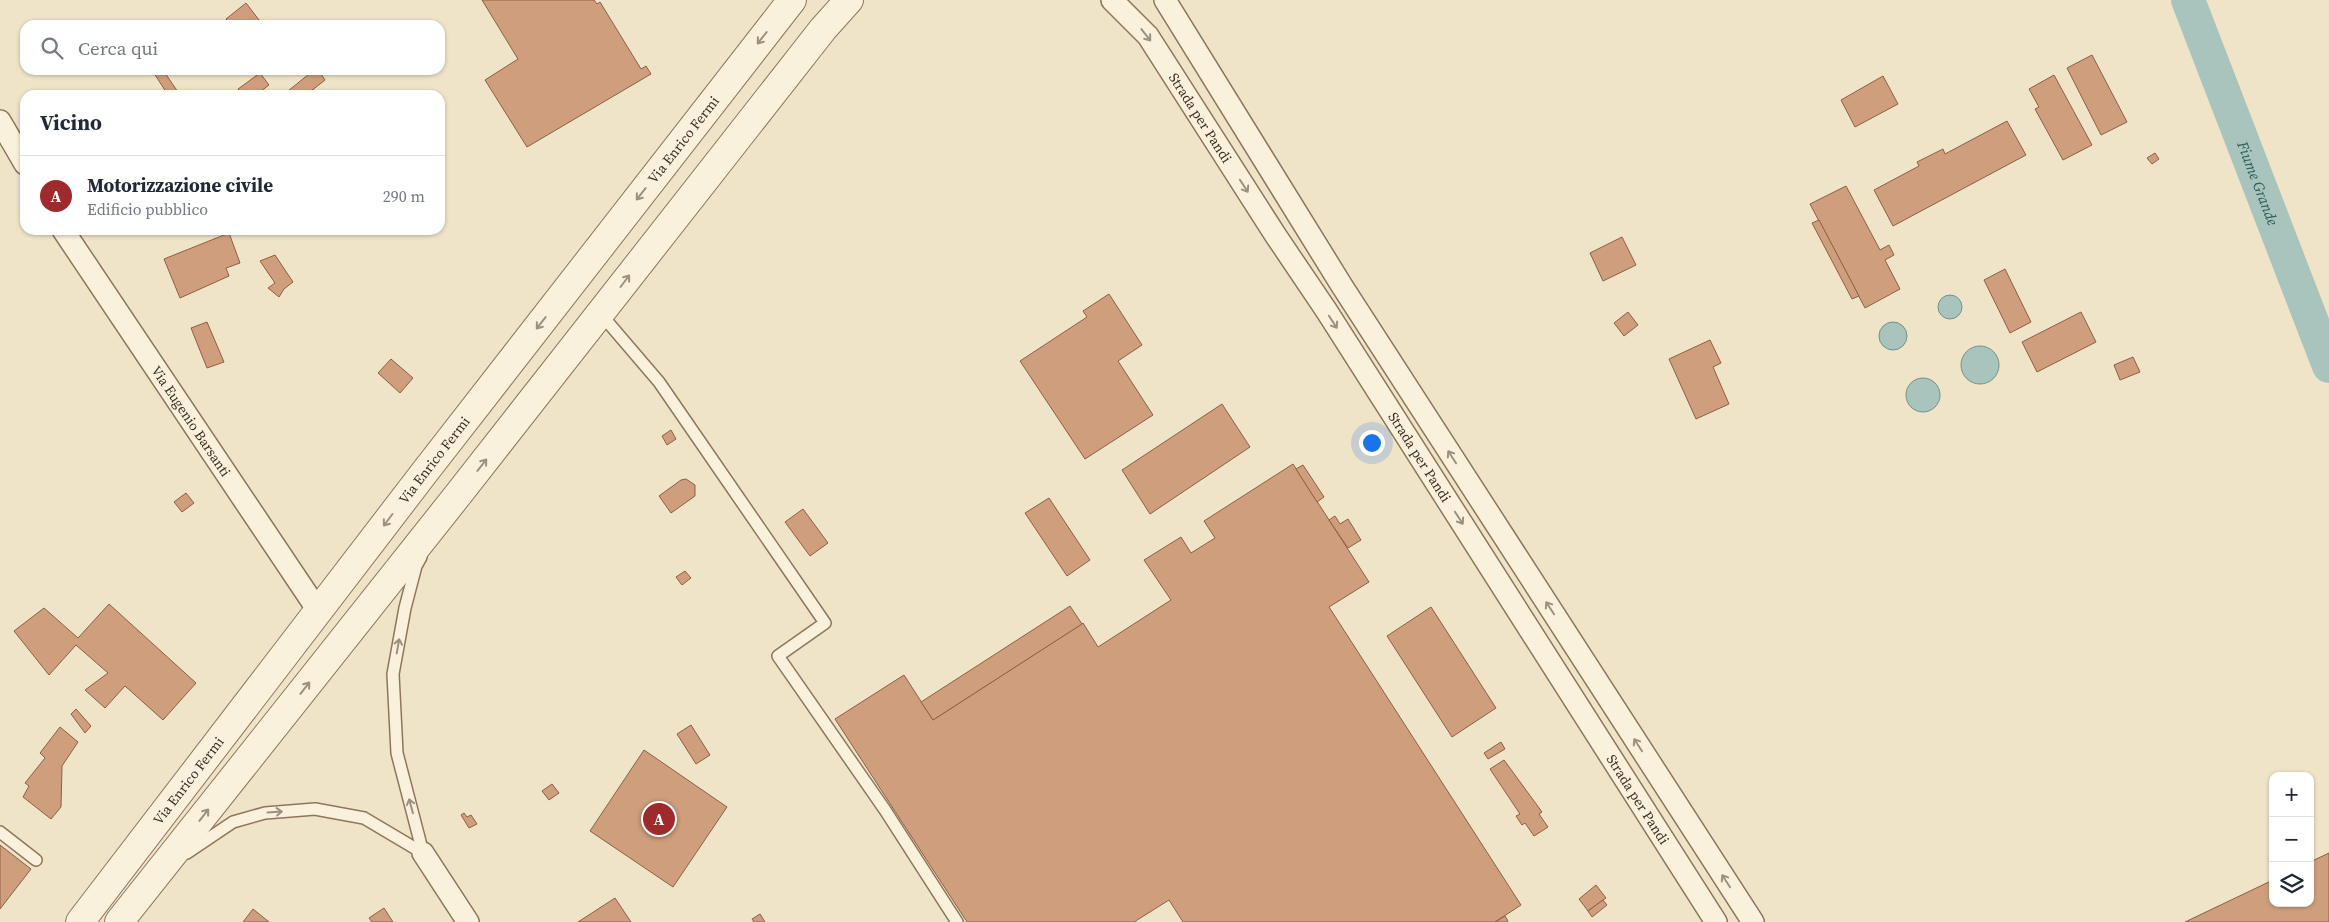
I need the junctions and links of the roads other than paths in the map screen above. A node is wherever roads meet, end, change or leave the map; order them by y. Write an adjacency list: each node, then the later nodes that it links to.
1 (792, 0): 10 (street, Via Enrico Fermi, one-way to 10)
2 (849, 0): 8 (street, one-way to 2)
3 (1112, 0): 19 (street, Strada per Pandi, one-way to 19)
4 (1165, 0): 20 (street, Strada per Pandi, one-way to 4)
5 (0, 121): 6 (street)
6 (20, 155)
7 (66, 235): 10 (street, Via Eugenio Barsanti)
8 (600, 313): 9 (street, one-way to 8); 18 (lane)
9 (458, 496): 12 (lane, one-way to 9); 14 (street, one-way to 9)
10 (319, 612): 15 (street, Via Enrico Fermi)
11 (0, 832): 13 (lane)
12 (423, 853): 14 (lane, one-way to 12); 17 (street)
13 (36, 860)
14 (146, 888): 16 (street)
15 (80, 922)
16 (119, 922)
17 (468, 922)
18 (957, 922)
19 (1716, 922)
20 (1753, 922)

